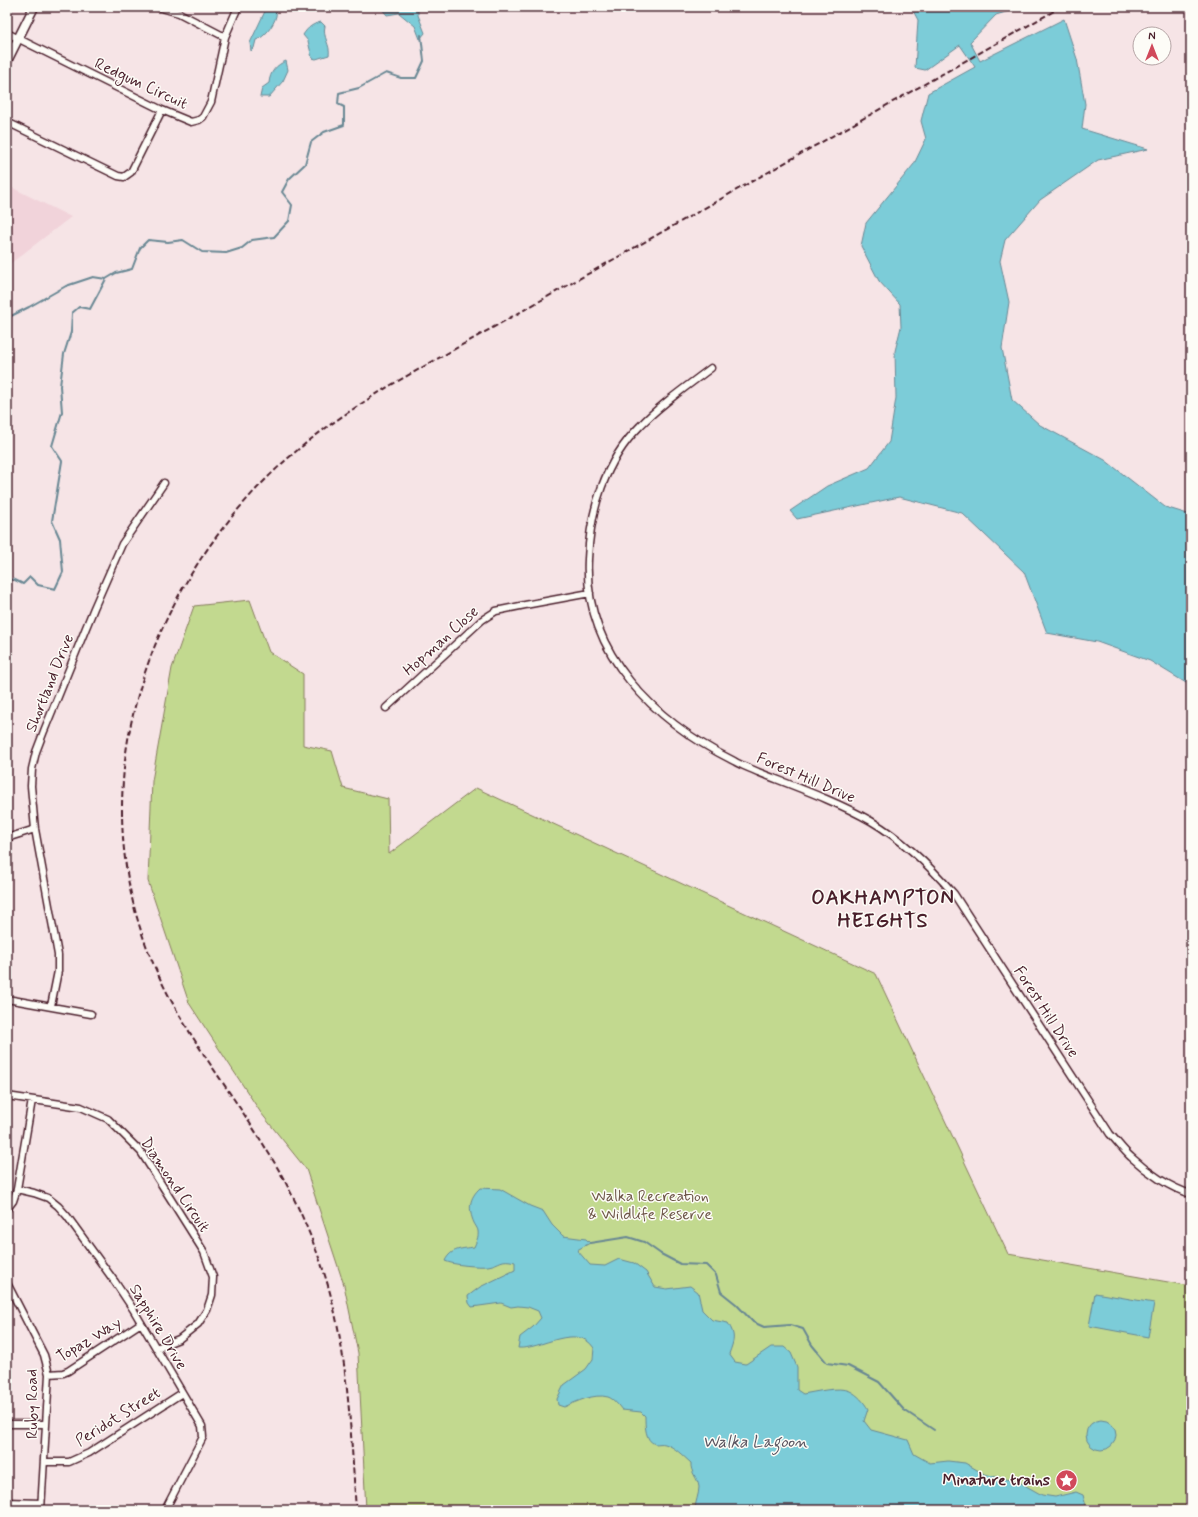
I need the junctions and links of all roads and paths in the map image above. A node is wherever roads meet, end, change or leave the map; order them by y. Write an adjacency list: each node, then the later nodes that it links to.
1 (34, 7): 6 (street)
2 (158, 7): 5 (street)
3 (238, 7): 5 (street, Redgum Circuit)
4 (7, 33): 6 (street, Redgum Circuit)
5 (225, 37): 8 (street, Redgum Circuit)
6 (18, 39): 7 (street); 8 (street, Redgum Circuit)
7 (7, 61)
8 (162, 110): 9 (street)
9 (7, 122)
10 (711, 368): 12 (street, Forest Hill Drive)
11 (164, 483): 14 (street, Shortland Drive)
12 (590, 594): 13 (street, Hopman Close); 22 (street, Forest Hill Drive)
13 (386, 708)
14 (35, 829): 15 (street); 17 (street, Shortland Drive)
15 (7, 838)
16 (7, 999): 17 (street)
17 (51, 1006): 18 (street)
18 (91, 1014)
19 (7, 1096): 20 (street, Diamond Circuit)
20 (32, 1100): 21 (street); 26 (street, Diamond Circuit)
21 (17, 1189): 23 (street); 25 (street, Sapphire Drive)
22 (1191, 1194)
23 (7, 1209)
24 (7, 1283): 27 (street, Ruby Road)
25 (141, 1323): 26 (street, Sapphire Drive); 27 (street, Topaz Way)
26 (156, 1348): 28 (street, Sapphire Drive)
27 (49, 1374): 30 (street, Ruby Road)
28 (182, 1392): 31 (street, Peridot Street); 35 (street, Sapphire Drive)
29 (7, 1424): 30 (street)
30 (46, 1424): 31 (street, Ruby Road)
31 (44, 1462): 33 (street, Ruby Road)
32 (7, 1502): 33 (street)
33 (41, 1503): 34 (street, Ruby Road)
34 (40, 1510)
35 (165, 1510)

